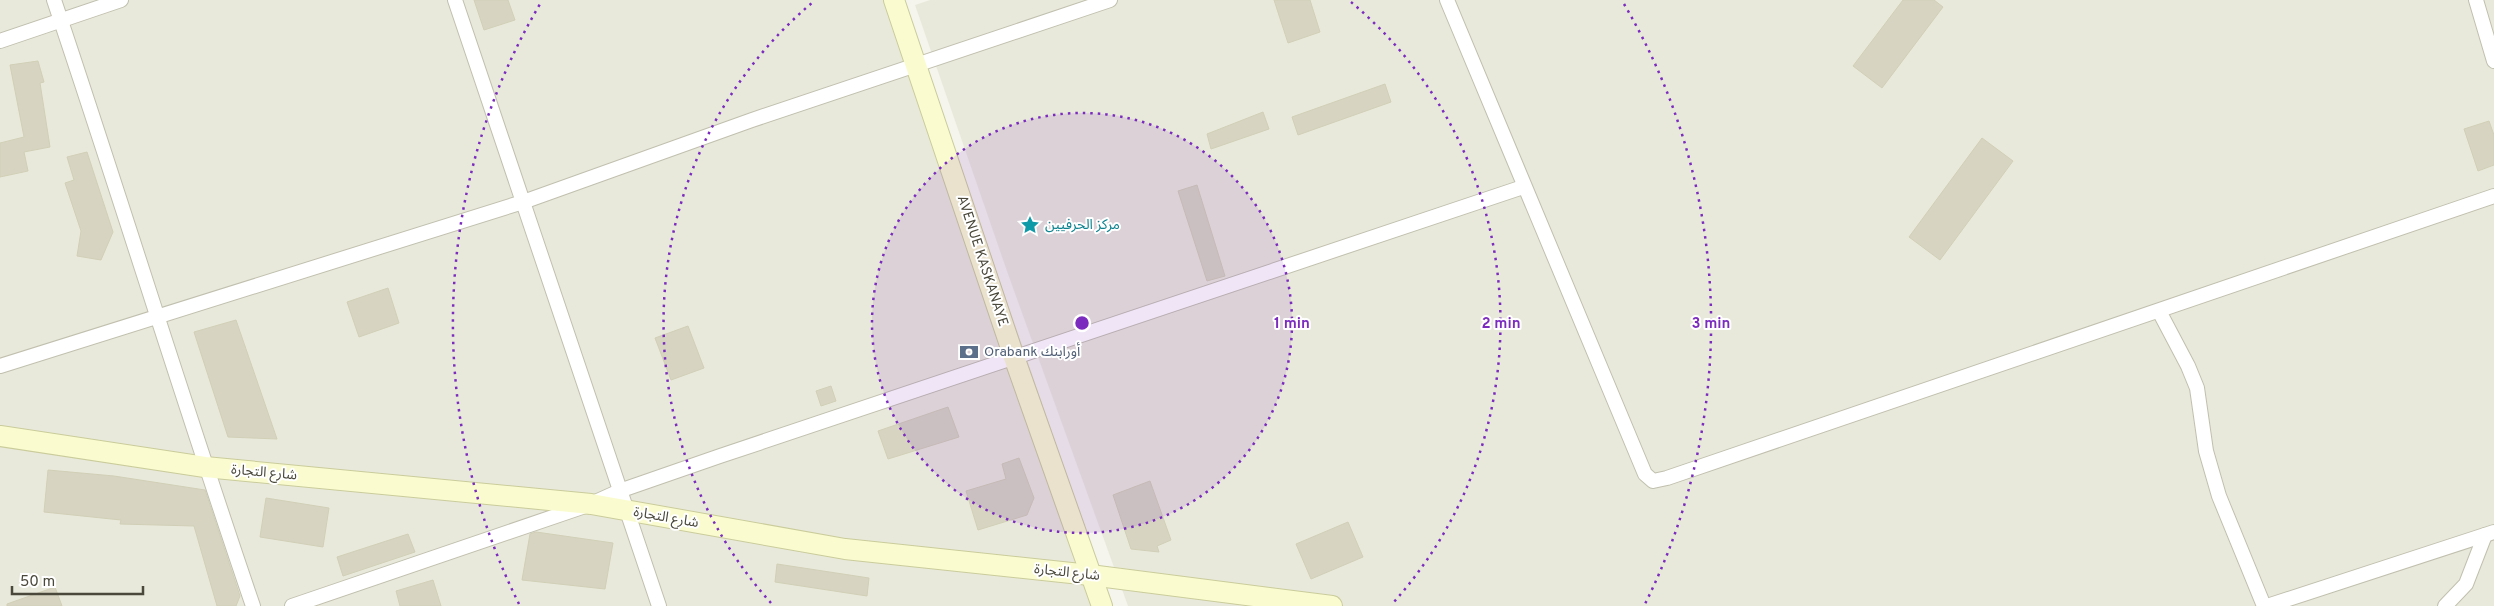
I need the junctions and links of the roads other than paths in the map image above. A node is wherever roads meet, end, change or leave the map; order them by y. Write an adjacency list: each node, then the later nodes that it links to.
1 (54, 0): 8 (street)
2 (121, 0): 8 (street)
3 (455, 0): 14 (street)
4 (894, 0): 11 (street, AVENUE KASKANAYE)
5 (1110, 0): 11 (street)
6 (1447, 0): 12 (street)
7 (2476, 0): 10 (street)
8 (61, 20): 9 (street); 16 (street)
9 (0, 41)
10 (2494, 61)
11 (916, 64): 14 (street); 17 (street, AVENUE KASKANAYE)
12 (1524, 188): 15 (street); 17 (street)
13 (2494, 196): 15 (street)
14 (523, 202): 16 (street); 21 (street)
15 (2159, 311): 31 (street)
16 (158, 316): 18 (street); 20 (street)
17 (1014, 357): 21 (street); 25 (street, AVENUE KASKANAYE)
18 (0, 366)
19 (0, 436): 20 (street, شارع التجارة)
20 (205, 467): 22 (street, شارع التجارة); 26 (street)
21 (622, 490): 22 (street); 23 (street)
22 (591, 504): 23 (street, شارع التجارة); 27 (street)
23 (628, 511): 25 (street, شارع التجارة); 28 (street)
24 (2490, 534): 31 (street); 32 (street)
25 (1090, 575): 29 (street, AVENUE KASKANAYE); 30 (street, شارع التجارة)
26 (253, 606)
27 (292, 606)
28 (659, 606)
29 (1102, 606)
30 (1332, 606)
31 (2266, 606)
32 (2445, 606)

